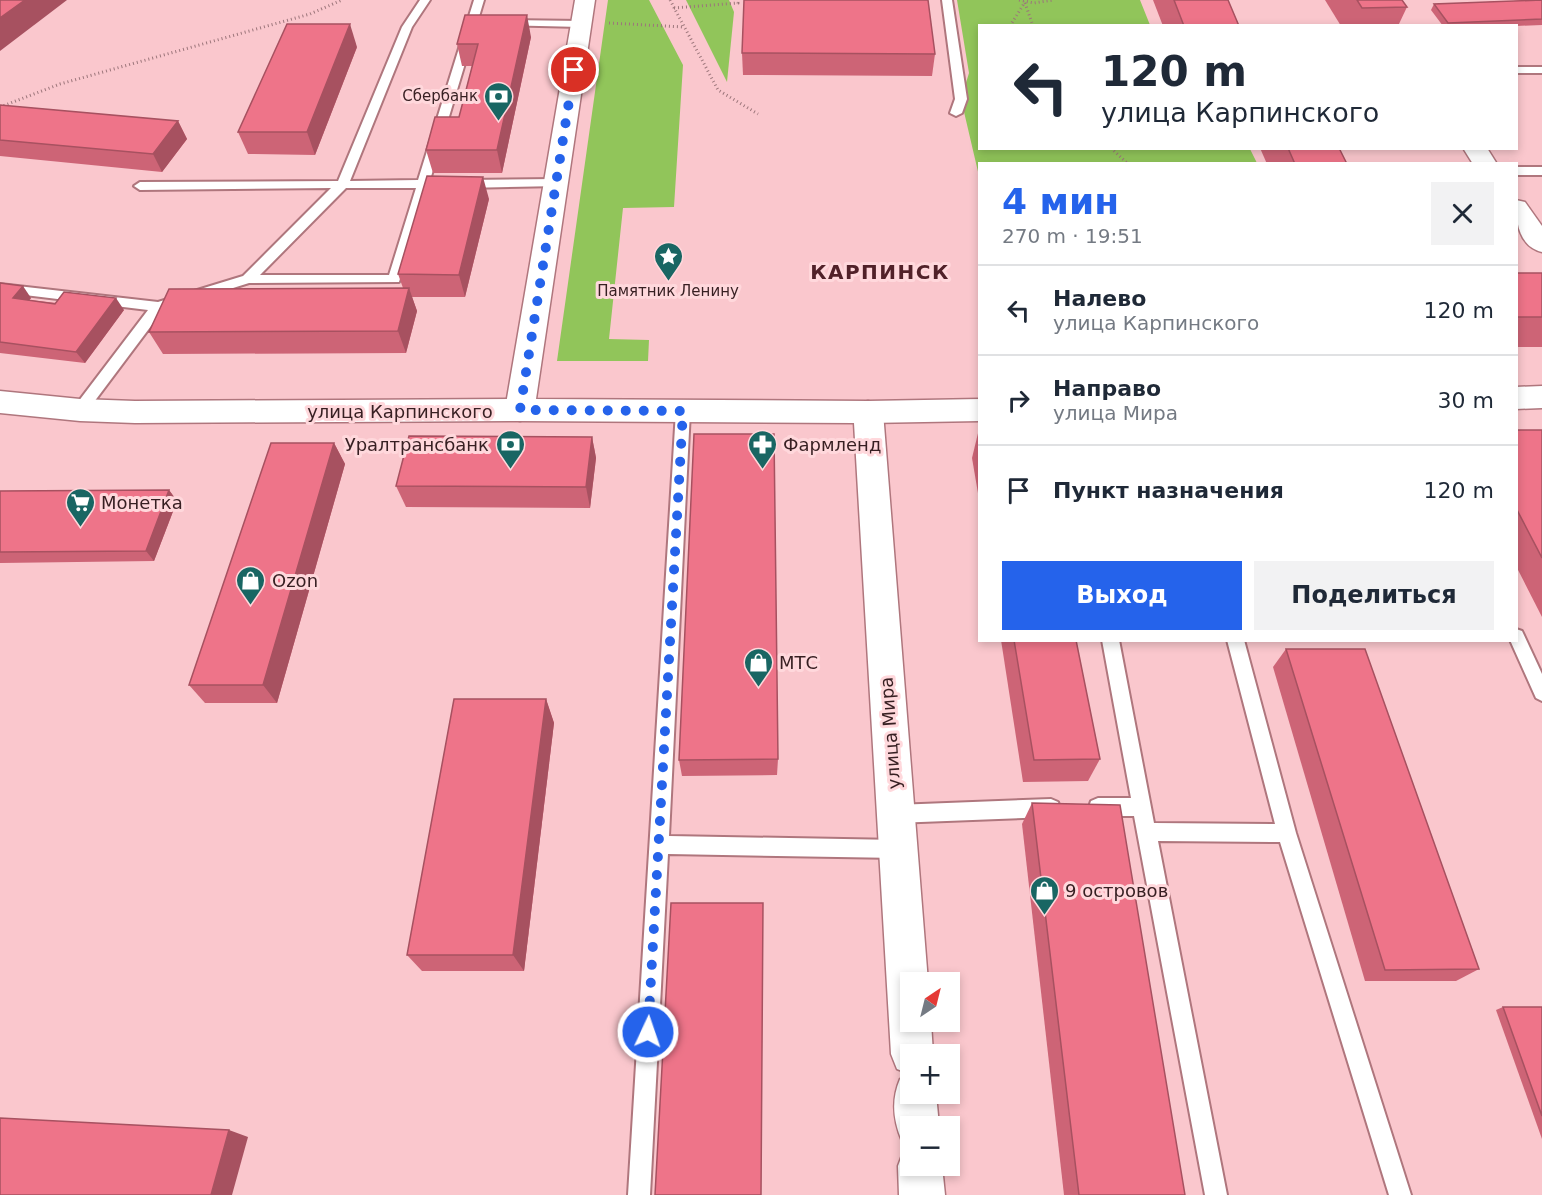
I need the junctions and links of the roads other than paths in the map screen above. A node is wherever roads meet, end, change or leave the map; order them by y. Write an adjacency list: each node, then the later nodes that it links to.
1 (425, 0): 13 (lane)
2 (479, 0): 5 (lane)
3 (946, 0): 8 (lane)
4 (583, 12): 5 (lane); 11 (main road)
5 (484, 23): 12 (lane)
6 (1518, 69): 7 (lane)
7 (1542, 70)
8 (956, 113)
9 (1518, 171): 10 (lane)
10 (1542, 171)
11 (556, 183): 12 (lane); 24 (main road)
12 (423, 184): 13 (lane); 17 (lane)
13 (342, 185): 14 (lane); 17 (lane)
14 (140, 186)
15 (1518, 211): 16 (main road)
16 (1542, 244)
17 (248, 279): 19 (lane)
18 (0, 288): 19 (lane)
19 (158, 307): 23 (lane)
20 (1542, 397): 21 (main road)
21 (1518, 398)
22 (0, 402): 23 (main road, улица Карпинского)
23 (80, 410): 24 (main road, улица Карпинского)
24 (520, 410): 26 (main road, улица Карпинского)
25 (978, 410): 27 (main road, улица Карпинского)
26 (683, 411): 27 (main road, улица Карпинского); 36 (lane)
27 (868, 412): 33 (main road, улица Мира)
28 (1518, 640): 31 (lane)
29 (1110, 642): 32 (lane)
30 (1235, 642): 35 (lane)
31 (1542, 693)
32 (1142, 807): 33 (lane); 34 (lane)
33 (895, 814): 37 (main road, улица Мира)
34 (1146, 832): 35 (lane); 42 (lane)
35 (1287, 833): 43 (lane)
36 (658, 845): 37 (lane); 40 (lane)
37 (898, 849): 38 (main road, улица Мира)
38 (911, 1044)
39 (921, 1176): 41 (main road)
40 (639, 1195)
41 (922, 1195)
42 (1216, 1195)
43 (1400, 1195)

